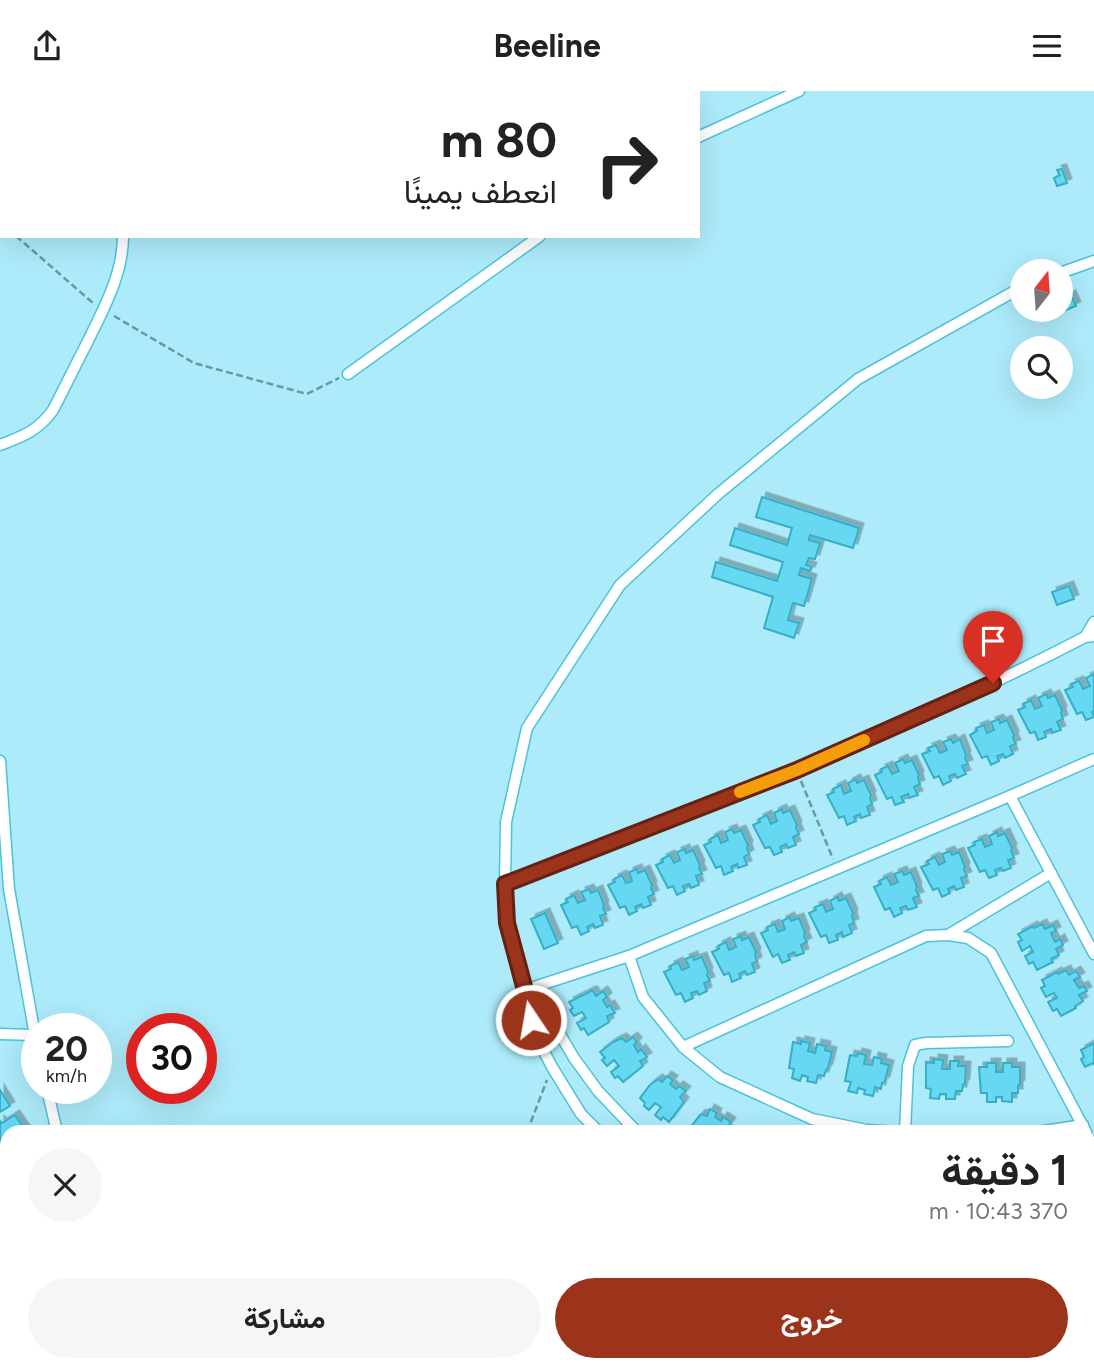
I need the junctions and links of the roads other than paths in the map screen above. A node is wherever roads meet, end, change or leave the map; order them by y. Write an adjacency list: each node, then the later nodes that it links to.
1 (799, 91): 2 (street)
2 (700, 136)
3 (123, 238): 9 (street)
4 (537, 238): 8 (street)
5 (1094, 261): 6 (street)
6 (1073, 268)
7 (1010, 292): 16 (street)
8 (348, 374)
9 (0, 445)
10 (1094, 622): 11 (street)
11 (1090, 636): 16 (street)
12 (1094, 759): 14 (street)
13 (0, 761): 22 (street)
14 (1010, 796): 15 (street); 19 (street)
15 (1051, 873): 17 (street); 18 (street)
16 (505, 884): 20 (street)
17 (948, 935): 26 (street); 33 (street)
18 (1094, 954)
19 (629, 956): 20 (street); 26 (street)
20 (525, 990): 21 (street)
21 (532, 1003): 29 (street); 30 (street)
22 (30, 1013)
23 (0, 1034): 24 (street)
24 (21, 1035)
25 (1008, 1041): 32 (street)
26 (683, 1047): 31 (street)
27 (50, 1104): 28 (street)
28 (55, 1125)
29 (591, 1125)
30 (630, 1125)
31 (842, 1125)
32 (905, 1125)
33 (1082, 1125)

